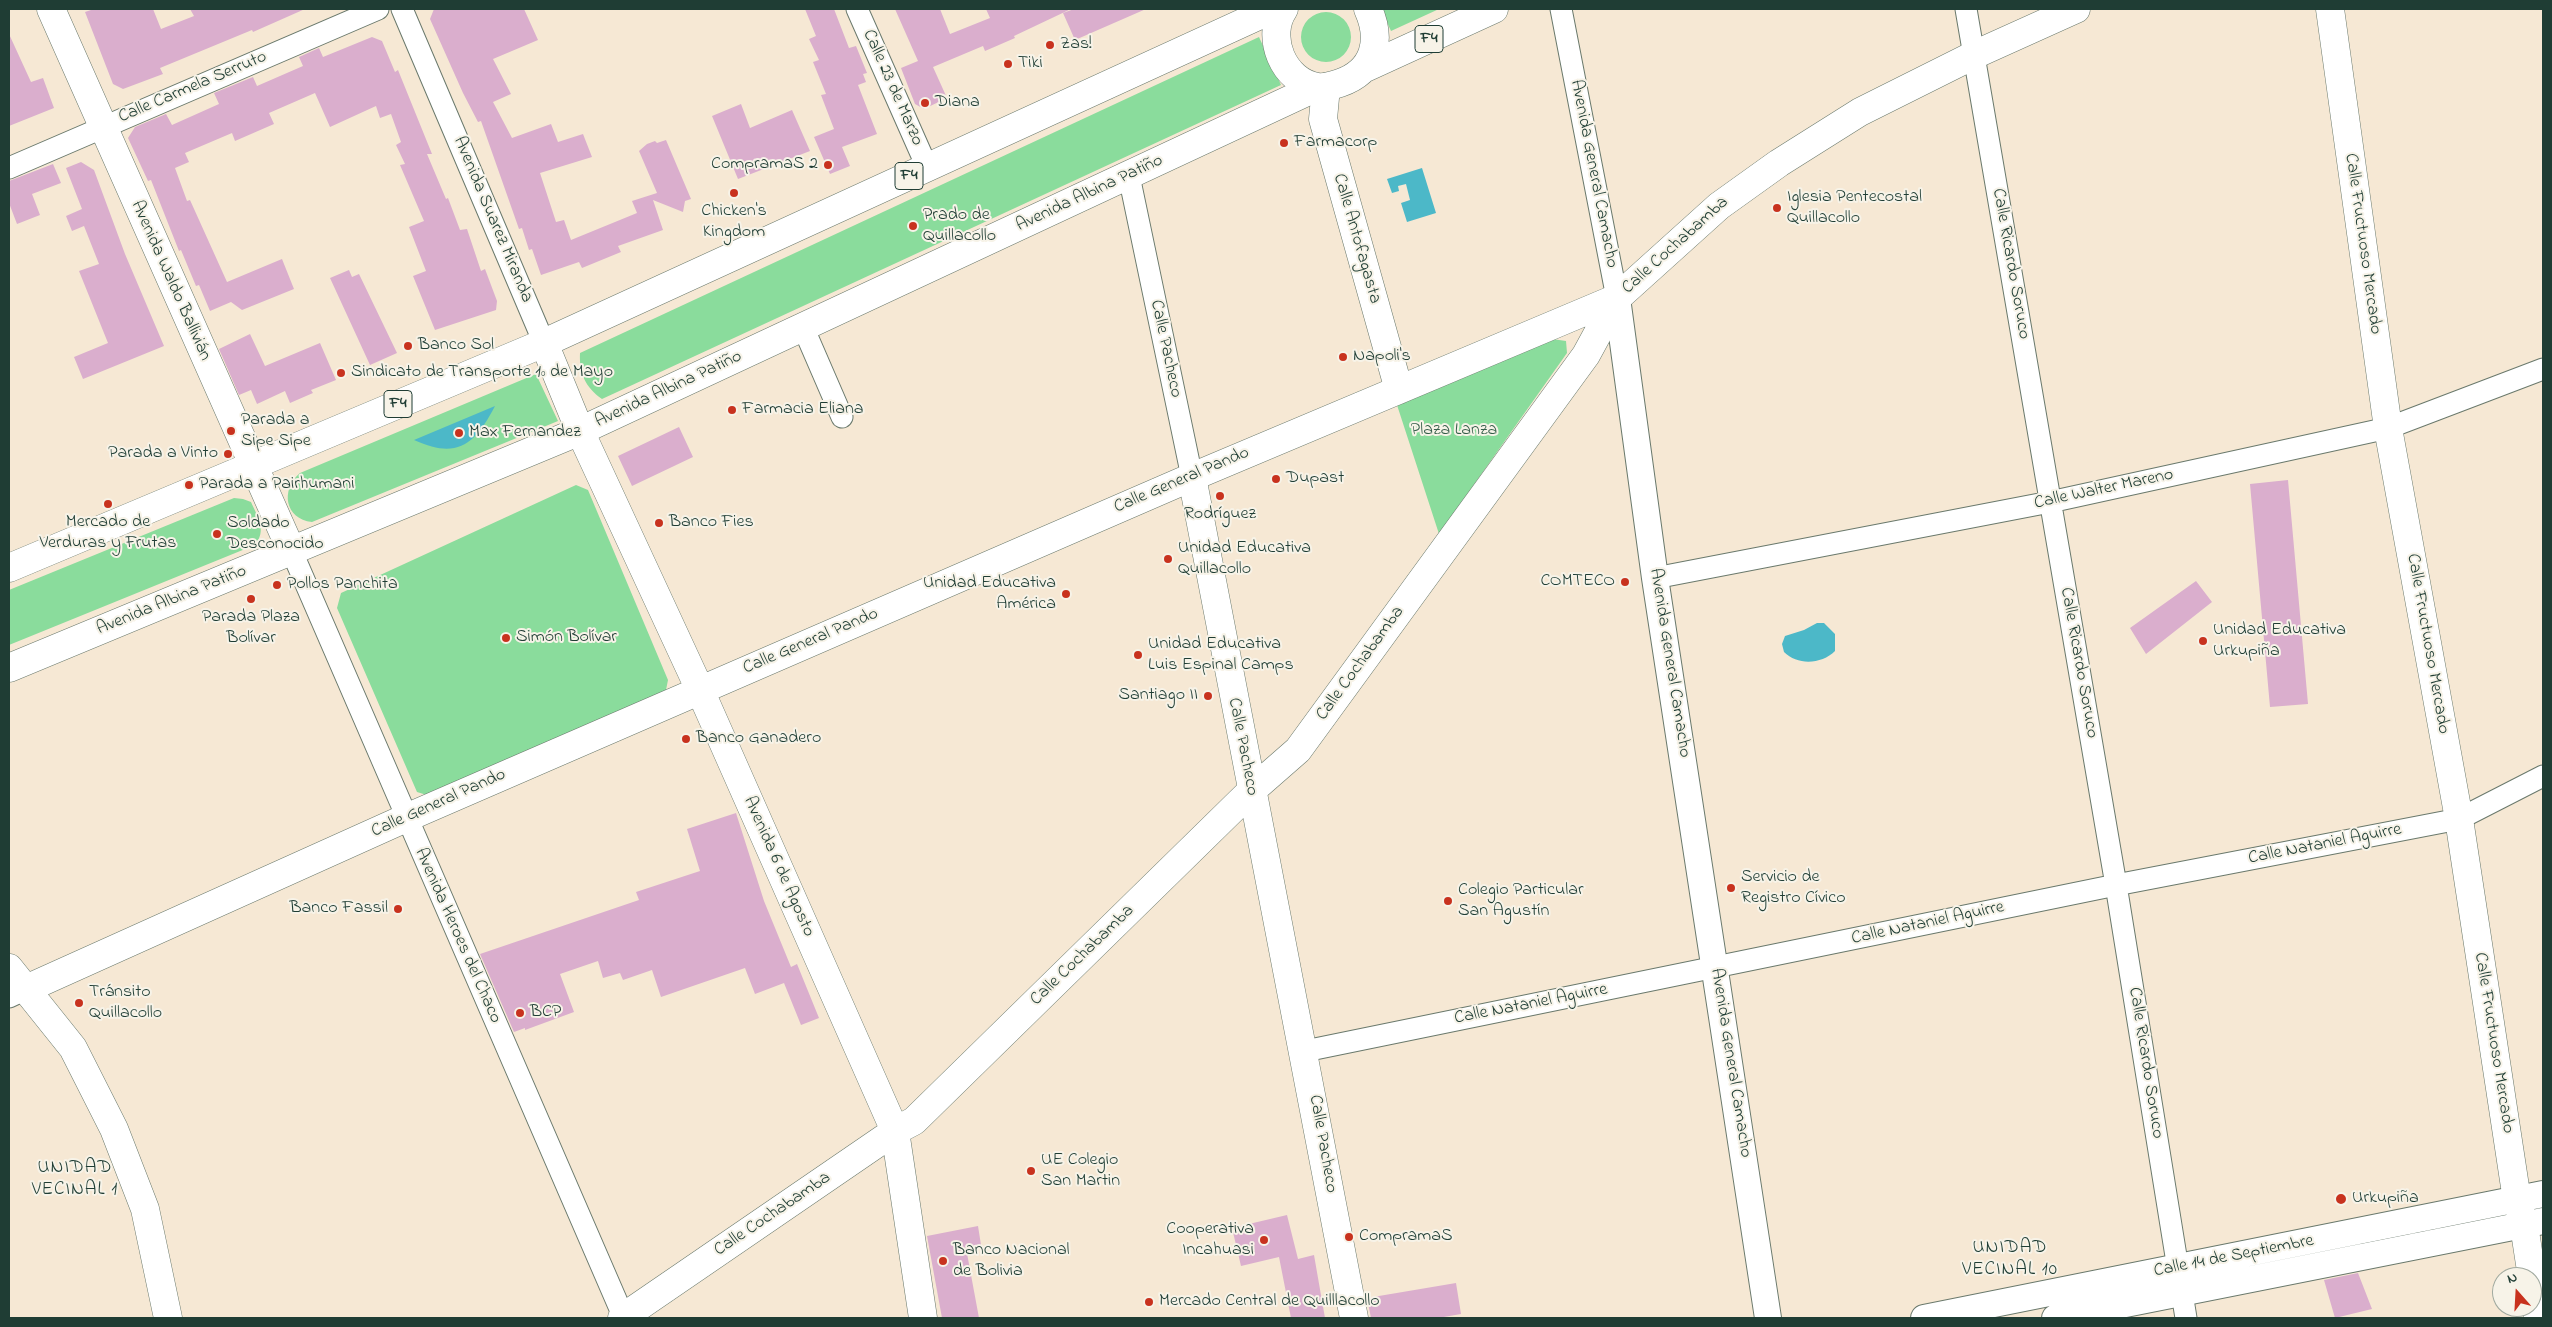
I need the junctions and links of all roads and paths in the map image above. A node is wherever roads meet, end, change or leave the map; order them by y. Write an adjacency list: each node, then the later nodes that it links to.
1 (51, 9): 16 (main road, Avenida Waldo Ballivián)
2 (378, 9): 16 (street, Calle Carmela Serruto)
3 (402, 9): 22 (street, Avenida Suarez Miranda)
4 (857, 9): 17 (street, Calle 23 de Marzo)
5 (1273, 9): 17 (main road, F4)
6 (1284, 9): 15 (main road)
7 (1368, 9): 14 (main road)
8 (1494, 9): 14 (main road, F4)
9 (1560, 9): 20 (street, Avenida General Camacho)
10 (1966, 9): 13 (street, Calle Ricardo Soruco)
11 (2076, 9): 13 (main road, Calle Cochabamba)
12 (2330, 9): 26 (main road, Calle Fructuoso Mercado)
13 (1974, 55): 20 (main road, Calle Cochabamba); 30 (street, Calle Ricardo Soruco)
14 (1363, 70): 15 (main road, F4)
15 (1321, 87): 19 (main road, Avenida Albina Patiño / F4); 24 (main road, Calle Antofagasta)
16 (102, 127): 18 (street, Calle Carmela Serruto); 28 (main road, Avenida Waldo Ballivián)
17 (927, 167): 22 (main road, F4)
18 (9, 168)
19 (1129, 176): 21 (main road, Avenida Albina Patiño / F4); 29 (street, Calle Pacheco)
20 (1617, 298): 24 (main road, Calle General Pando); 33 (street, Avenida General Camacho); 37 (main road, Calle Cochabamba)
21 (803, 327): 25 (street); 27 (main road, Avenida Albina Patiño / F4)
22 (544, 343): 27 (main road, Avenida Suarez Miranda); 28 (main road, F4)
23 (2543, 369): 26 (street, Calle Walter Mareno)
24 (1399, 390): 29 (main road, Calle General Pando)
25 (842, 417)
26 (2388, 428): 30 (street, Calle Walter Mareno); 39 (main road, Calle Fructuoso Mercado)
27 (580, 431): 31 (main road, Avenida Albina Patiño / F4); 35 (main road, Avenida 6 de Agosto)
28 (252, 466): 31 (main road, Avenida Waldo Ballivián); 32 (main road, F4)
29 (1192, 477): 35 (main road, Calle General Pando); 37 (main road, Calle Pacheco)
30 (2050, 502): 33 (street, Calle Walter Mareno); 40 (street, Calle Ricardo Soruco)
31 (292, 552): 34 (main road, Avenida Albina Patiño / F4); 38 (street, Avenida Heroes del Chaco)
32 (9, 568)
33 (1656, 578): 42 (street, Avenida General Camacho)
34 (9, 668)
35 (700, 690): 38 (main road, Calle General Pando); 45 (main road, Avenida 6 de Agosto)
36 (2543, 776): 39 (street, Calle Nataniel Aguirre)
37 (1250, 792): 44 (main road, Calle Pacheco); 45 (main road, Calle Cochabamba)
38 (406, 818): 43 (main road, Calle General Pando); 53 (street, Avenida Heroes del Chaco)
39 (2459, 819): 40 (street, Calle Nataniel Aguirre); 47 (main road, Calle Fructuoso Mercado)
40 (2116, 886): 42 (street, Calle Nataniel Aguirre); 50 (street, Calle Ricardo Soruco)
41 (9, 968): 43 (main road)
42 (1716, 968): 44 (street, Calle Nataniel Aguirre); 56 (street, Avenida General Camacho)
43 (18, 993): 52 (main road)
44 (1305, 1051): 55 (main road, Calle Pacheco)
45 (895, 1131): 53 (main road, Calle Cochabamba); 54 (main road, Avenida 6 de Agosto)
46 (2543, 1194): 47 (street, Calle 14 de Septiembre)
47 (2517, 1200): 48 (main road, Calle Fructuoso Mercado); 50 (street, Calle 14 de Septiembre)
48 (2534, 1223): 49 (main road, Calle Fructuoso Mercado); 51 (street, Calle 14 de Septiembre)
49 (2532, 1267)
50 (2178, 1268): 51 (street, Calle Ricardo Soruco); 57 (street, Calle 14 de Septiembre)
51 (2184, 1306): 58 (street, Calle 14 de Septiembre)
52 (168, 1318)
53 (623, 1318)
54 (923, 1318)
55 (1354, 1318)
56 (1768, 1318)
57 (1924, 1318)
58 (2055, 1318)

